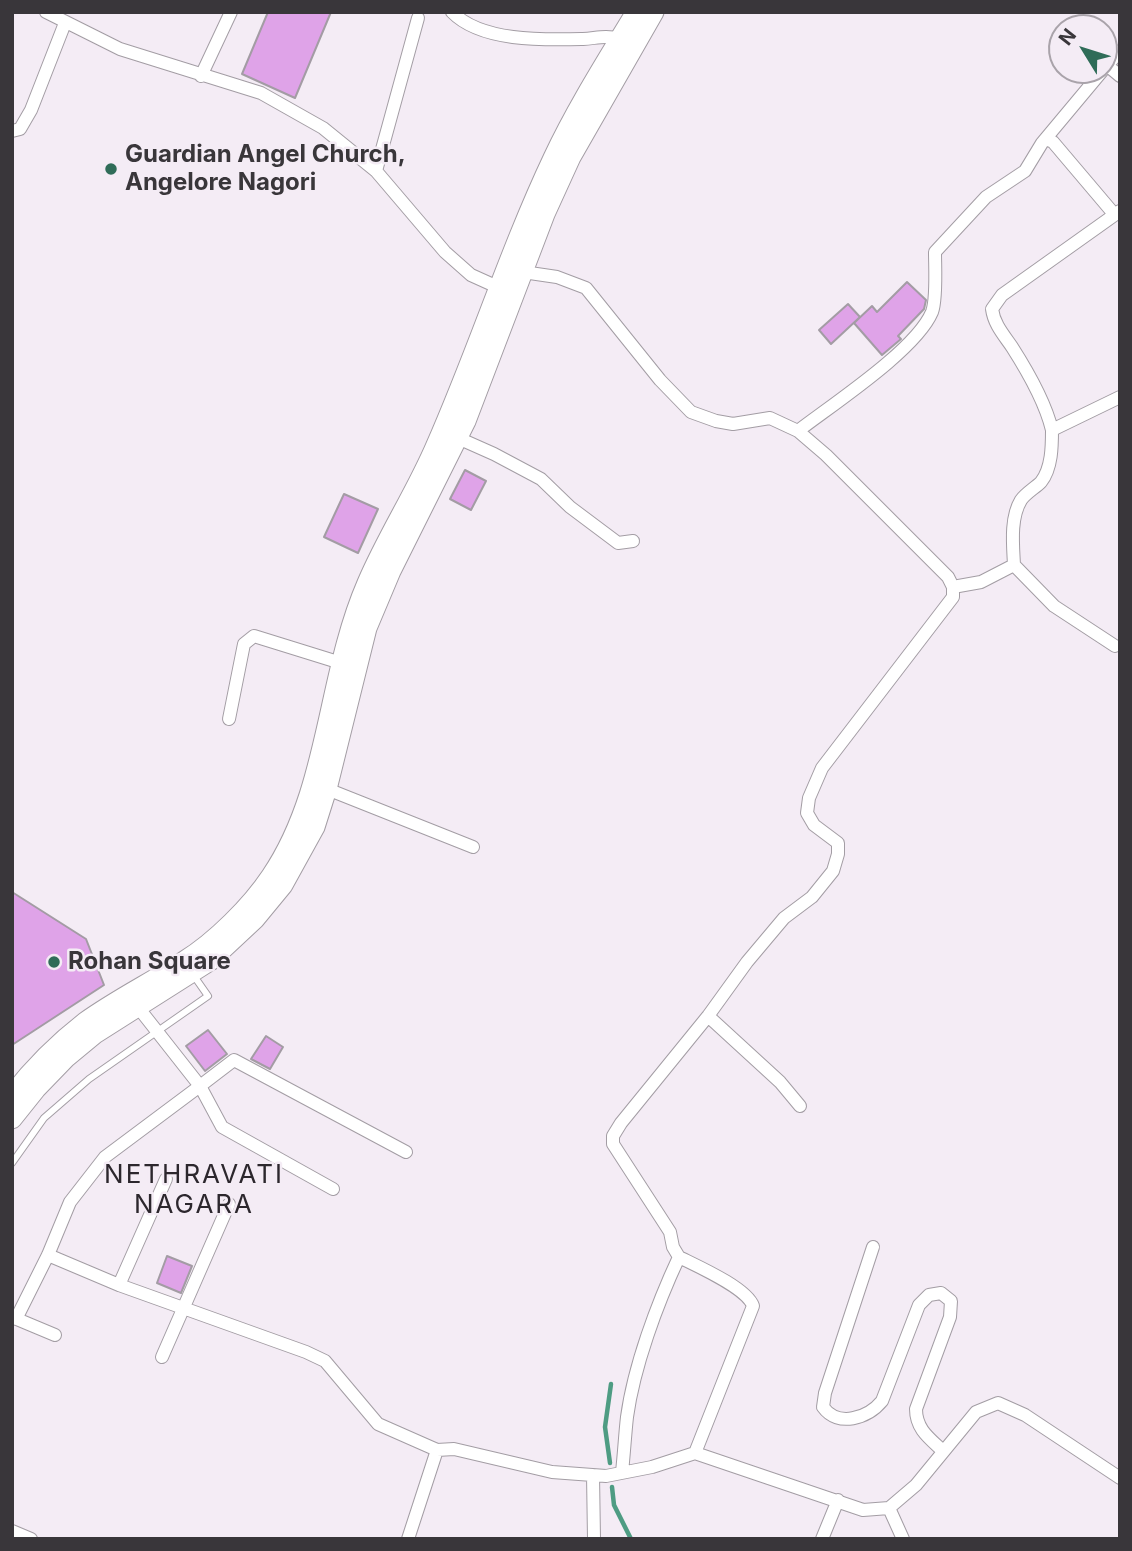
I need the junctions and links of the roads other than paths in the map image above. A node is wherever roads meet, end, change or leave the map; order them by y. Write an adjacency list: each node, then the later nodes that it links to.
1 (46, 12): 7 (street)
2 (231, 12): 9 (street)
3 (452, 12): 8 (street)
4 (636, 12): 8 (highway)
5 (654, 12): 15 (highway)
6 (418, 18): 13 (street)
7 (65, 23): 9 (street); 11 (street)
8 (620, 39): 16 (highway)
9 (201, 76): 13 (street)
10 (1090, 84): 12 (street)
11 (12, 131)
12 (1046, 139): 14 (street); 19 (street)
13 (376, 171): 16 (street)
14 (1117, 212): 18 (street)
15 (523, 272): 16 (highway); 19 (street)
16 (507, 291): 20 (highway); 25 (highway)
17 (1120, 397): 18 (street)
18 (1052, 430): 22 (street)
19 (798, 431): 23 (street)
20 (458, 438): 21 (street); 27 (highway)
21 (633, 541)
22 (1014, 565): 23 (street); 24 (street)
23 (953, 587): 31 (street)
24 (1115, 646)
25 (341, 663): 26 (street); 34 (highway)
26 (229, 719)
27 (327, 789): 28 (street); 29 (highway)
28 (473, 847)
29 (192, 974): 30 (highway); 32 (lane)
30 (137, 1006): 32 (street); 36 (highway)
31 (708, 1016): 35 (street); 44 (street)
32 (159, 1032): 33 (street); 38 (lane)
33 (200, 1086): 37 (street); 40 (street); 43 (street)
34 (12, 1095)
35 (800, 1106)
36 (12, 1119)
37 (406, 1152)
38 (12, 1163)
39 (166, 1179): 45 (street)
40 (333, 1189)
41 (229, 1204): 46 (street)
42 (873, 1247): 51 (street)
43 (48, 1255): 45 (street); 47 (street)
44 (679, 1257): 52 (street); 53 (street)
45 (119, 1285): 46 (street)
46 (183, 1308): 49 (street); 50 (street)
47 (14, 1318): 48 (street)
48 (55, 1335)
49 (162, 1357)
50 (437, 1450): 54 (street); 60 (street)
51 (943, 1451): 55 (street); 57 (street)
52 (695, 1453): 53 (street); 56 (street)
53 (622, 1472): 54 (street)
54 (593, 1475): 61 (street)
55 (1120, 1478)
56 (838, 1500): 57 (street); 62 (street)
57 (889, 1508): 63 (street)
58 (12, 1531): 59 (street)
59 (31, 1539)
60 (408, 1539)
61 (594, 1539)
62 (822, 1539)
63 (903, 1539)

